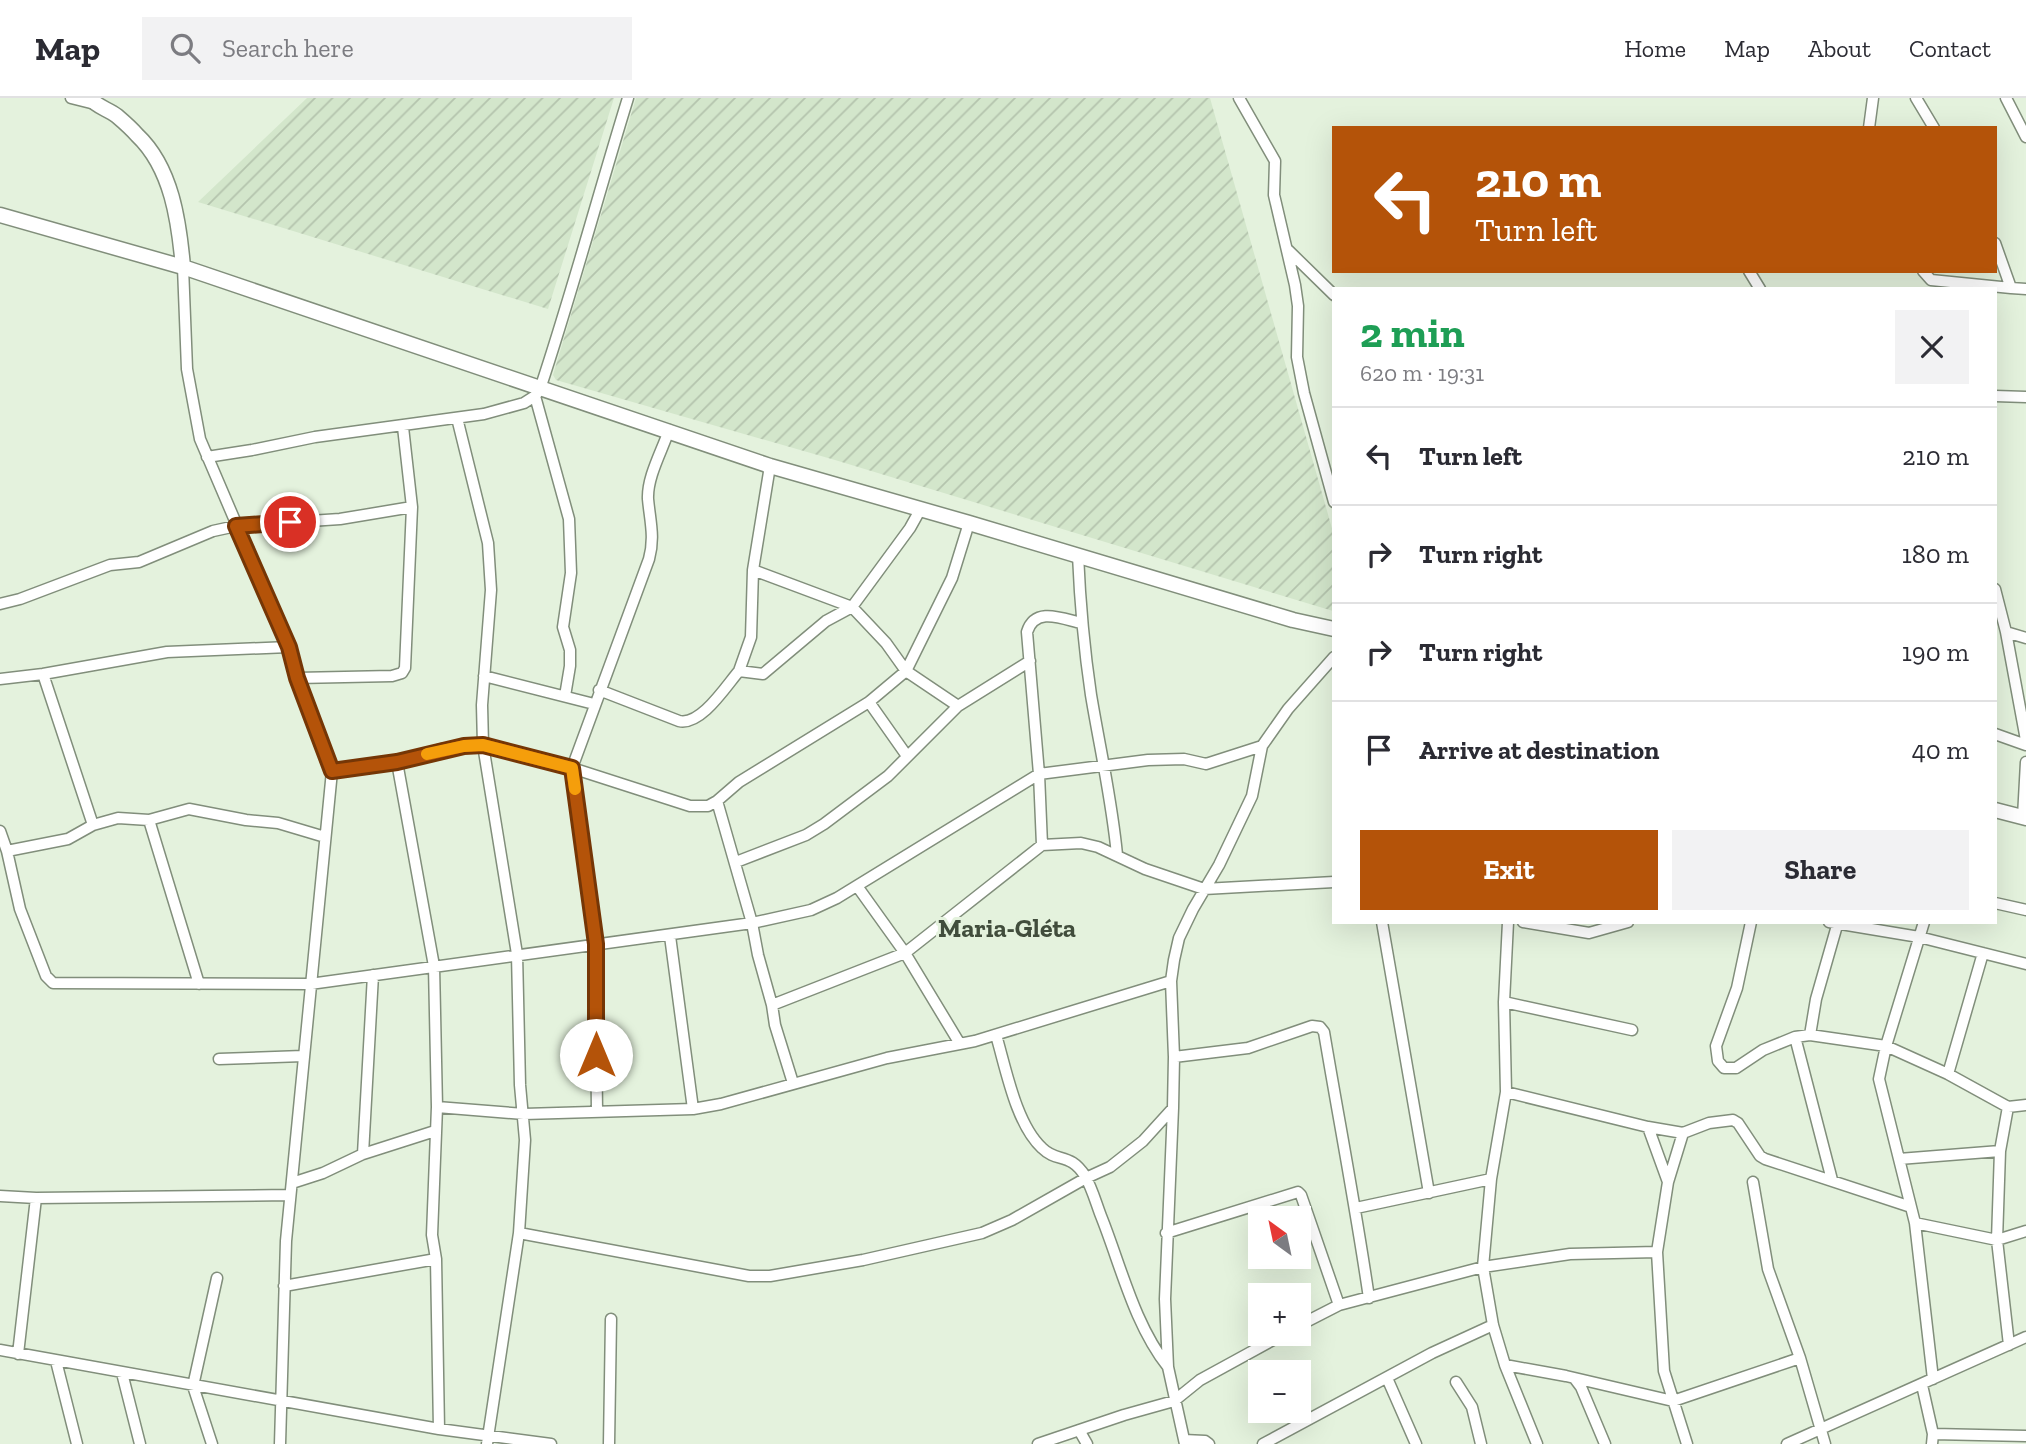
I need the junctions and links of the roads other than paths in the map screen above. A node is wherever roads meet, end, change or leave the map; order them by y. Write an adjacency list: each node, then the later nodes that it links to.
1 (71, 98): 7 (street)
2 (628, 98): 19 (street)
3 (1239, 98): 13 (street)
4 (1873, 98): 8 (street)
5 (1916, 98): 9 (street)
6 (2006, 98): 10 (street)
7 (92, 101): 14 (street)
8 (1869, 126)
9 (1933, 126)
10 (2026, 137)
11 (0, 215): 14 (street)
12 (1997, 249): 16 (street)
13 (1288, 250): 18 (street); 27 (street)
14 (183, 267): 19 (street); 25 (street)
15 (1925, 273): 16 (street)
16 (2011, 288): 17 (street)
17 (2026, 289)
18 (1332, 293)
19 (537, 393): 22 (street); 24 (street); 51 (street)
20 (1997, 396): 21 (street)
21 (2026, 397)
22 (457, 418): 23 (street); 47 (street)
23 (403, 426): 25 (street); 28 (street)
24 (669, 430): 26 (street); 50 (street)
25 (207, 457): 31 (street)
26 (770, 466): 29 (street); 33 (street)
27 (1332, 495)
28 (412, 508): 31 (street); 48 (street)
29 (920, 510): 30 (street); 36 (street)
30 (969, 523): 32 (street); 45 (street)
31 (236, 526): 35 (street); 41 (street)
32 (1078, 555): 37 (street); 38 (street)
33 (753, 570): 36 (street); 44 (street)
34 (1997, 597): 39 (street)
35 (0, 604)
36 (852, 607): 44 (street); 45 (street)
37 (1081, 624): 43 (street); 62 (street)
38 (1332, 629)
39 (2006, 632): 40 (street); 56 (street)
40 (2026, 638)
41 (289, 647): 46 (street); 48 (street)
42 (1332, 659): 58 (street)
43 (1030, 661): 54 (street); 65 (street)
44 (739, 671): 50 (street)
45 (906, 671): 52 (street); 54 (street)
46 (43, 674): 49 (street); 70 (street)
47 (484, 676): 51 (street); 57 (street)
48 (297, 678): 64 (street)
49 (0, 679)
50 (599, 690): 53 (street)
51 (565, 696): 53 (street)
52 (869, 702): 59 (street); 66 (street)
53 (594, 704): 63 (street)
54 (958, 706): 59 (street)
55 (1997, 735): 56 (street)
56 (2026, 742)
57 (483, 745): 60 (street); 63 (street); 96 (street)
58 (1262, 746): 62 (street); 79 (street)
59 (906, 756): 76 (street)
60 (397, 762): 64 (street); 98 (street)
61 (2026, 762): 68 (street)
62 (1105, 764): 65 (street); 75 (street)
63 (572, 768): 66 (street); 93 (street)
64 (332, 771): 72 (street)
65 (1039, 774): 73 (street); 78 (street)
66 (717, 801): 76 (street)
67 (1997, 811): 68 (street)
68 (2024, 818)
69 (149, 820): 70 (street); 72 (street); 101 (street)
70 (93, 825): 74 (street)
71 (0, 831): 74 (street)
72 (325, 837): 102 (street)
73 (1042, 845): 75 (street); 94 (street)
74 (7, 851): 101 (street)
75 (1117, 855): 79 (street)
76 (736, 862): 82 (street)
77 (1332, 882): 79 (street)
78 (857, 886): 82 (street); 94 (street)
79 (1203, 889): 100 (street)
80 (1997, 903): 81 (street)
81 (2026, 910)
82 (752, 923): 91 (street); 104 (street)
83 (1382, 924): 136 (street)
84 (1508, 924): 103 (street)
85 (1535, 924): 86 (street)
86 (1621, 924)
87 (1751, 924): 108 (street)
88 (1835, 924): 107 (street)
89 (1841, 924): 92 (street)
90 (1923, 924): 92 (street)
91 (670, 936): 93 (street); 121 (street)
92 (1919, 937): 95 (street); 110 (street)
93 (596, 944): 96 (street); 122 (street)
94 (905, 953): 104 (street); 109 (street)
95 (1983, 953): 97 (street); 114 (street)
96 (517, 954): 98 (street); 123 (street)
97 (2026, 964)
98 (434, 966): 99 (street); 118 (street)
99 (373, 975): 102 (street); 128 (street)
100 (1171, 981): 106 (street); 112 (street)
101 (199, 984): 102 (street)
102 (310, 984): 111 (street)
103 (1504, 1002): 105 (street); 116 (street)
104 (772, 1004): 115 (street)
105 (1632, 1031)
106 (996, 1035): 109 (street); 130 (street)
107 (1810, 1035): 108 (street); 110 (street)
108 (1795, 1037): 132 (street)
109 (960, 1044): 115 (street)
110 (1886, 1046): 114 (street); 129 (street)
111 (303, 1056): 113 (street); 135 (street)
112 (1174, 1057): 120 (street); 140 (street)
113 (219, 1059)
114 (1948, 1074): 119 (street)
115 (793, 1083): 121 (street)
116 (1506, 1092): 124 (street); 131 (street)
117 (2026, 1105): 119 (street)
118 (437, 1107): 123 (street); 125 (street)
119 (2008, 1107): 127 (street)
120 (1173, 1108): 130 (street); 144 (street)
121 (692, 1109): 122 (street)
122 (597, 1111): 123 (street)
123 (524, 1114): 143 (street)
124 (1648, 1127): 126 (street); 133 (street)
125 (435, 1130): 128 (street); 147 (street)
126 (1683, 1133): 132 (street); 133 (street)
127 (2000, 1151): 129 (street); 145 (street)
128 (363, 1154): 135 (street)
129 (1899, 1159): 139 (street)
130 (1086, 1178): 143 (street); 164 (street)
131 (1491, 1179): 136 (street); 148 (street)
132 (1832, 1180): 139 (street)
133 (1668, 1182): 146 (street)
134 (1753, 1182): 161 (street)
135 (291, 1189): 138 (street); 150 (street)
136 (1429, 1193): 140 (street)
137 (0, 1196): 138 (street)
138 (36, 1198): 160 (street)
139 (1911, 1207): 141 (street)
140 (1356, 1208): 151 (street)
141 (1915, 1223): 145 (street); 169 (street)
142 (2026, 1231): 145 (street)
143 (519, 1233): 180 (street)
144 (1166, 1233): 152 (street); 164 (street)
145 (1997, 1240): 157 (street)
146 (1657, 1252): 148 (street); 172 (street)
147 (436, 1259): 150 (street); 174 (street)
148 (1483, 1267): 151 (street); 155 (street)
149 (217, 1278): 170 (street)
150 (284, 1286): 173 (street)
151 (1369, 1298): 152 (street)
152 (1339, 1305): 154 (street)
153 (611, 1319): 190 (street)
154 (1311, 1319)
155 (1493, 1325): 163 (street); 166 (street)
156 (2026, 1337): 157 (street)
157 (2009, 1345): 169 (street)
158 (1262, 1346): 171 (street)
159 (0, 1350): 160 (street)
160 (18, 1354): 162 (street)
161 (1800, 1357): 172 (street); 175 (street)
162 (56, 1361): 165 (street); 184 (street)
163 (1505, 1365): 167 (street); 196 (street)
164 (1168, 1367): 171 (street)
165 (122, 1373): 170 (street); 185 (street)
166 (1387, 1378): 183 (street); 194 (street)
167 (1575, 1379): 172 (street); 197 (street)
168 (1456, 1382): 195 (street)
169 (1928, 1382): 175 (street); 179 (street)
170 (194, 1386): 173 (street); 186 (street)
171 (1174, 1401): 176 (street); 181 (street)
172 (1674, 1401): 198 (street)
173 (280, 1402): 174 (street); 187 (street)
174 (439, 1429): 177 (street)
175 (1822, 1429): 199 (street); 200 (street)
176 (1079, 1430): 191 (street); 192 (street)
177 (452, 1431): 180 (street); 188 (street)
178 (2026, 1436): 179 (street)
179 (1932, 1439)
180 (488, 1440): 182 (street)
181 (1185, 1442): 193 (street)
182 (536, 1443): 189 (street)
183 (1269, 1443)
184 (77, 1444)
185 (140, 1444)
186 (212, 1444)
187 (280, 1444)
188 (459, 1444)
189 (551, 1444)
190 (609, 1444)
191 (1038, 1444)
192 (1087, 1444)
193 (1209, 1444)
194 (1416, 1444)
195 (1481, 1444)
196 (1537, 1444)
197 (1605, 1444)
198 (1687, 1444)
199 (1787, 1444)
200 (1825, 1444)

